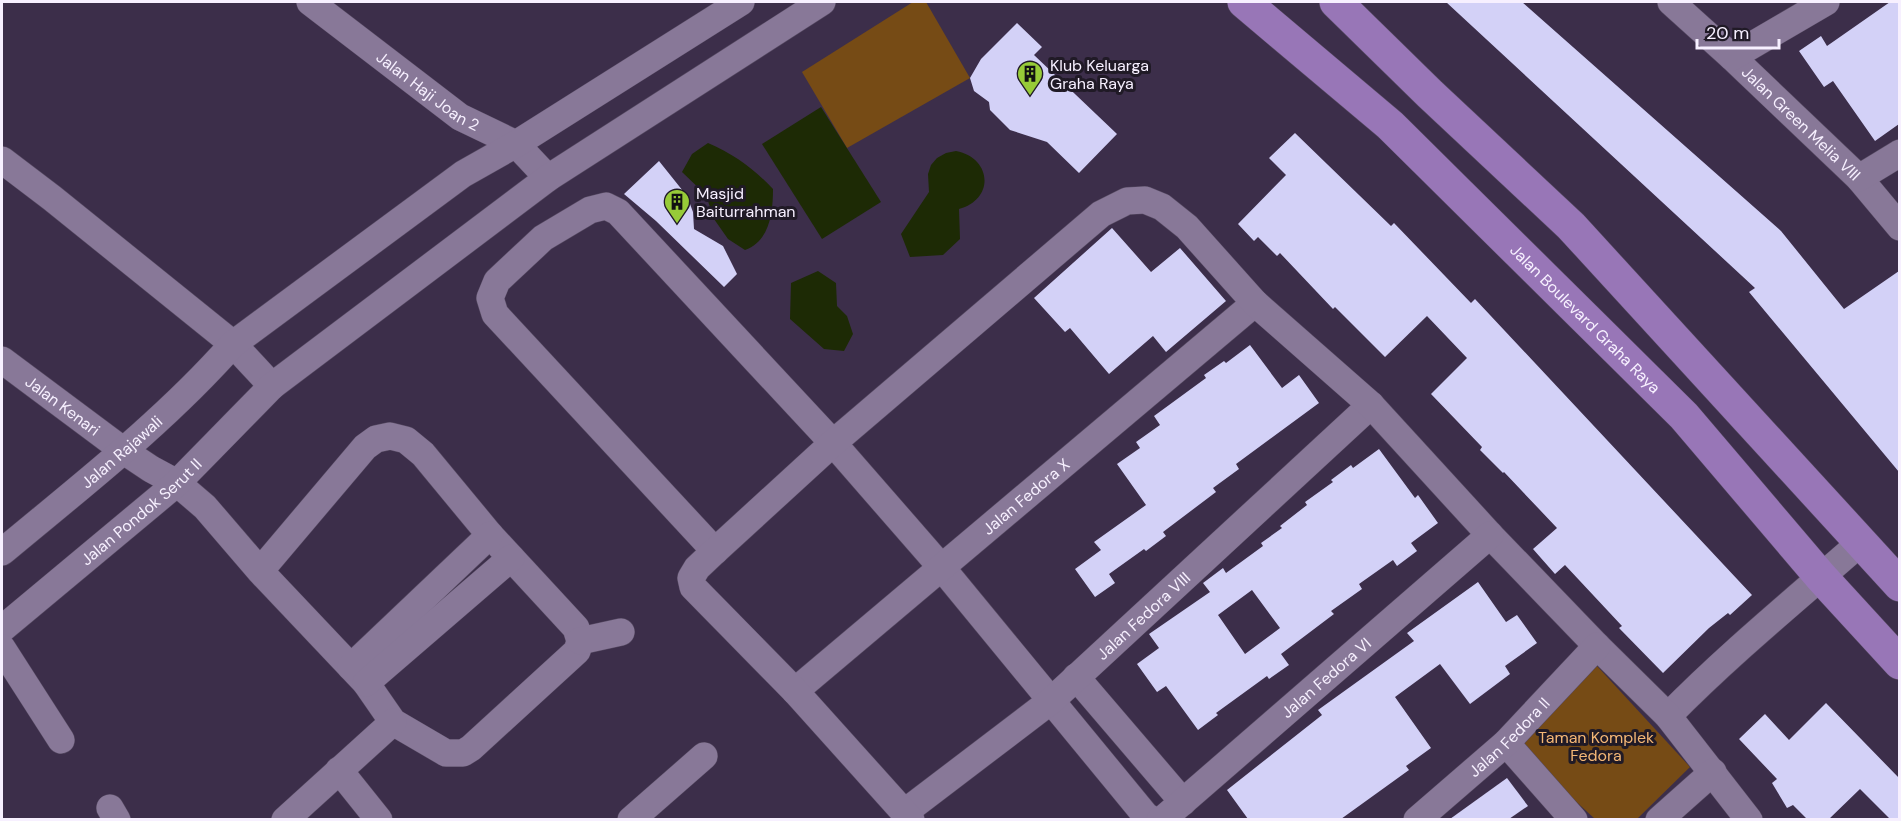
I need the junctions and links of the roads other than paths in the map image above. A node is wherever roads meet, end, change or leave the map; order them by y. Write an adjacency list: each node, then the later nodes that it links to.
1 (310, 2): 9 (street, Jalan Haji Joan 2)
2 (741, 2): 9 (street, Jalan Rajawali)
3 (822, 2): 12 (street, Jalan Pondok Serut II)
4 (1244, 2): 31 (main road, Jalan Boulevard Graha Raya)
5 (1336, 2): 25 (main road)
6 (1671, 2): 8 (street, Jalan Green Melia VIII)
7 (1826, 2): 8 (street)
8 (1732, 57): 13 (street, Jalan Green Melia VIII)
9 (516, 144): 12 (street, Jalan Haji Joan 2); 16 (street, Jalan Rajawali)
10 (1899, 153): 13 (street)
11 (2, 160): 16 (street)
12 (548, 178): 18 (street, Jalan Pondok Serut II)
13 (1859, 178): 14 (street, Jalan Green Melia VIII)
14 (1899, 227)
15 (1255, 303): 19 (street); 20 (street); 29 (street, Jalan Fedora X)
16 (233, 344): 18 (street); 21 (street, Jalan Rajawali)
17 (2, 360): 21 (street, Jalan Kenari)
18 (272, 386): 22 (street, Jalan Pondok Serut II)
19 (1371, 405): 24 (street); 40 (street, Jalan Fedora VIII)
20 (833, 443): 26 (street); 26 (street); 29 (street)
21 (124, 451): 22 (street, Jalan Kenari); 27 (street, Jalan Rajawali)
22 (177, 483): 30 (street, Jalan Kenari); 33 (street, Jalan Pondok Serut II)
23 (490, 535): 28 (street); 30 (street); 39 (street)
24 (1490, 535): 36 (street); 50 (street, Jalan Fedora VI)
25 (1860, 543): 31 (street); 32 (main road)
26 (715, 551): 41 (street)
27 (2, 552)
28 (510, 558): 35 (street); 39 (street)
29 (942, 568): 41 (street, Jalan Fedora X); 42 (street)
30 (260, 571): 39 (street, Jalan Kenari)
31 (1821, 577): 38 (main road, Jalan Boulevard Graha Raya); 43 (street)
32 (1899, 585)
33 (2, 629)
34 (621, 632): 35 (street)
35 (580, 641): 44 (street)
36 (1597, 646): 43 (street); 46 (street, Jalan Fedora II)
37 (2, 648): 45 (street)
38 (1899, 663)
39 (358, 675): 44 (street, Jalan Kenari)
40 (1076, 677): 42 (street, Jalan Fedora VIII); 50 (street)
41 (795, 691): 51 (street)
42 (1052, 700): 51 (street, Jalan Fedora VIII); 55 (street)
43 (1668, 716): 49 (street)
44 (393, 722): 48 (street)
45 (61, 740)
46 (1506, 743): 57 (street, Jalan Fedora II); 58 (street)
47 (704, 756): 54 (street)
48 (339, 770): 52 (street); 53 (street)
49 (1713, 772): 59 (street); 60 (street)
50 (1183, 802): 56 (street, Jalan Fedora VI)
51 (908, 816)
52 (285, 819)
53 (379, 819)
54 (631, 819)
55 (1153, 819)
56 (1160, 819)
57 (1416, 819)
58 (1574, 819)
59 (1659, 819)
60 (1749, 819)

